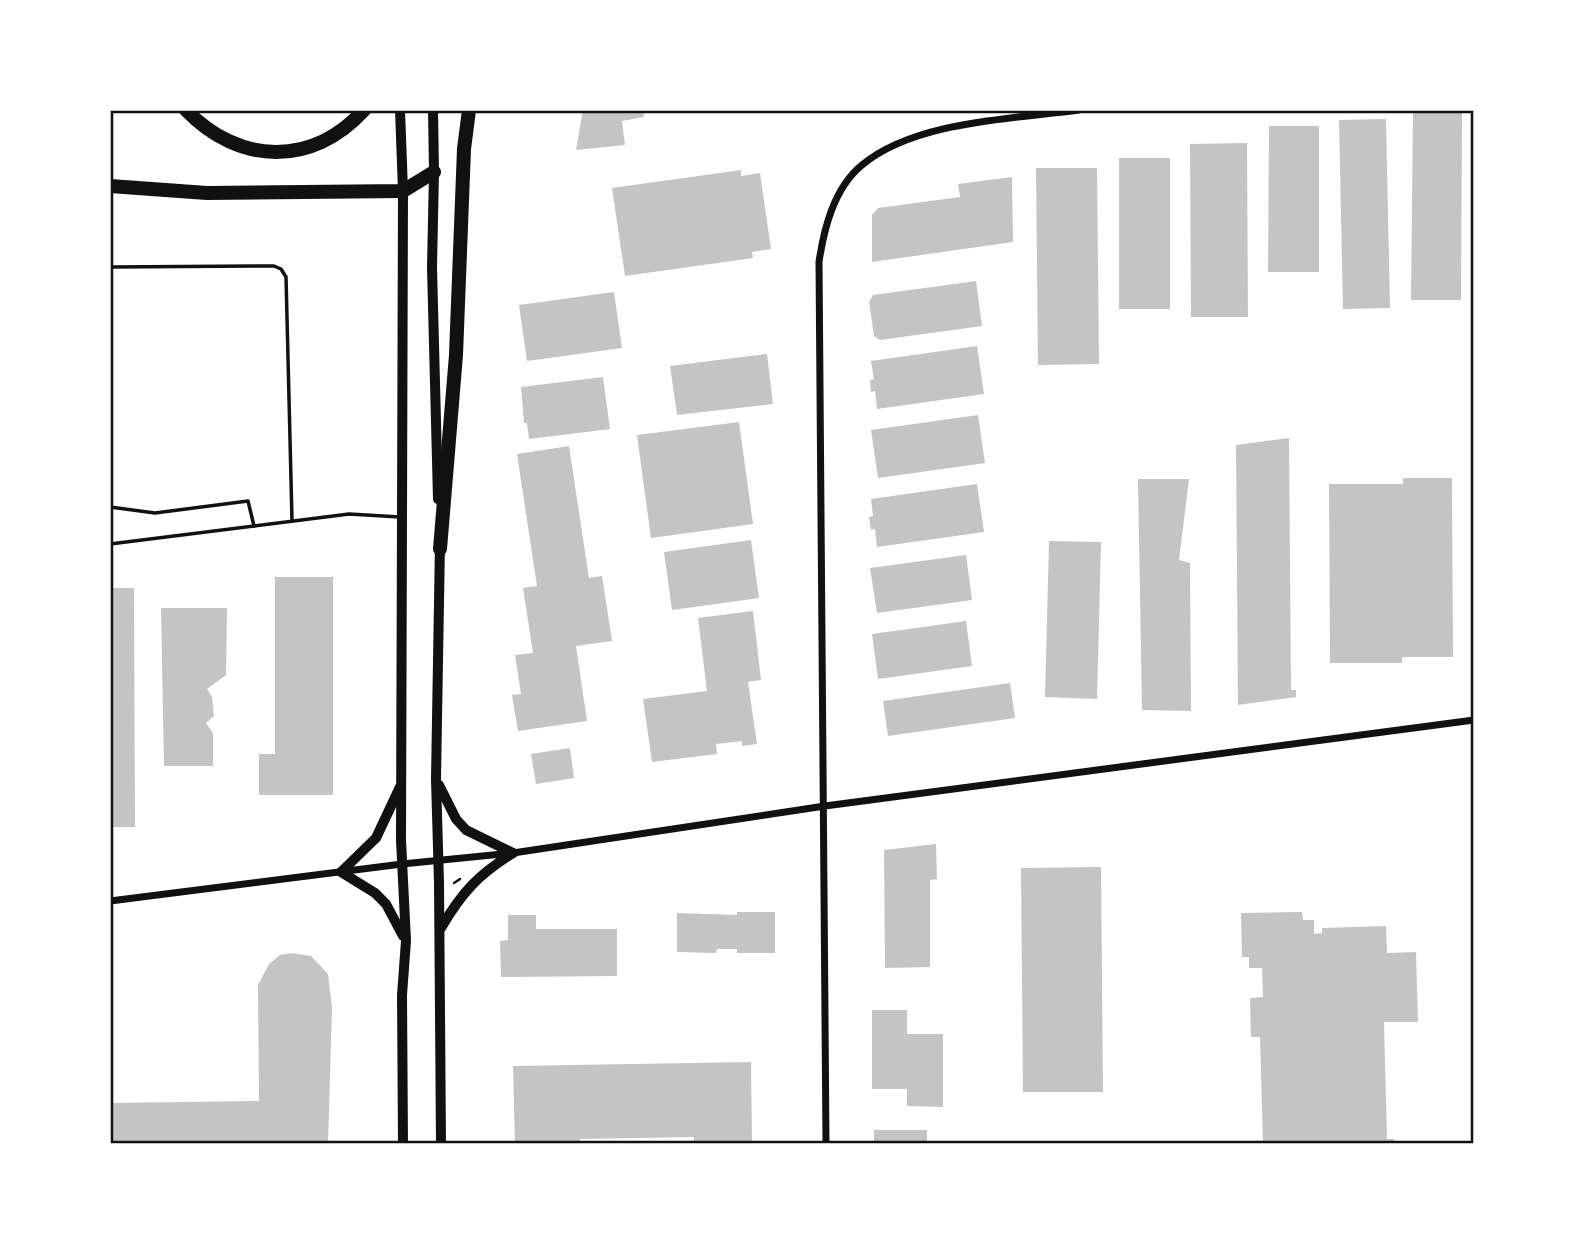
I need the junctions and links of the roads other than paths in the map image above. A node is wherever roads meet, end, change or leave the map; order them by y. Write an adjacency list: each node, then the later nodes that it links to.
1 (186, 110): 2 (highway)
2 (364, 110)
3 (400, 110): 9 (main road)
4 (432, 110): 7 (main road)
5 (469, 110): 16 (highway)
6 (1079, 110): 20 (street)
7 (434, 172): 9 (highway); 16 (main road)
8 (110, 186): 9 (highway)
9 (403, 191): 12 (main road)
10 (110, 267): 13 (lane)
11 (110, 507): 14 (lane)
12 (401, 517): 13 (lane); 19 (main road)
13 (292, 520): 14 (lane)
14 (254, 526): 15 (lane)
15 (110, 544)
16 (440, 549): 18 (main road)
17 (1474, 720): 20 (street)
18 (436, 779): 21 (main road); 22 (main road)
19 (402, 782): 23 (main road); 24 (main road)
20 (825, 806): 21 (street); 30 (street)
21 (513, 853): 22 (street); 26 (main road)
22 (438, 860): 23 (street); 26 (main road)
23 (402, 864): 24 (street); 27 (main road)
24 (341, 872): 25 (street); 27 (main road)
25 (110, 901)
26 (440, 931): 29 (main road)
27 (406, 941): 28 (main road)
28 (403, 1144)
29 (441, 1144)
30 (826, 1144)

